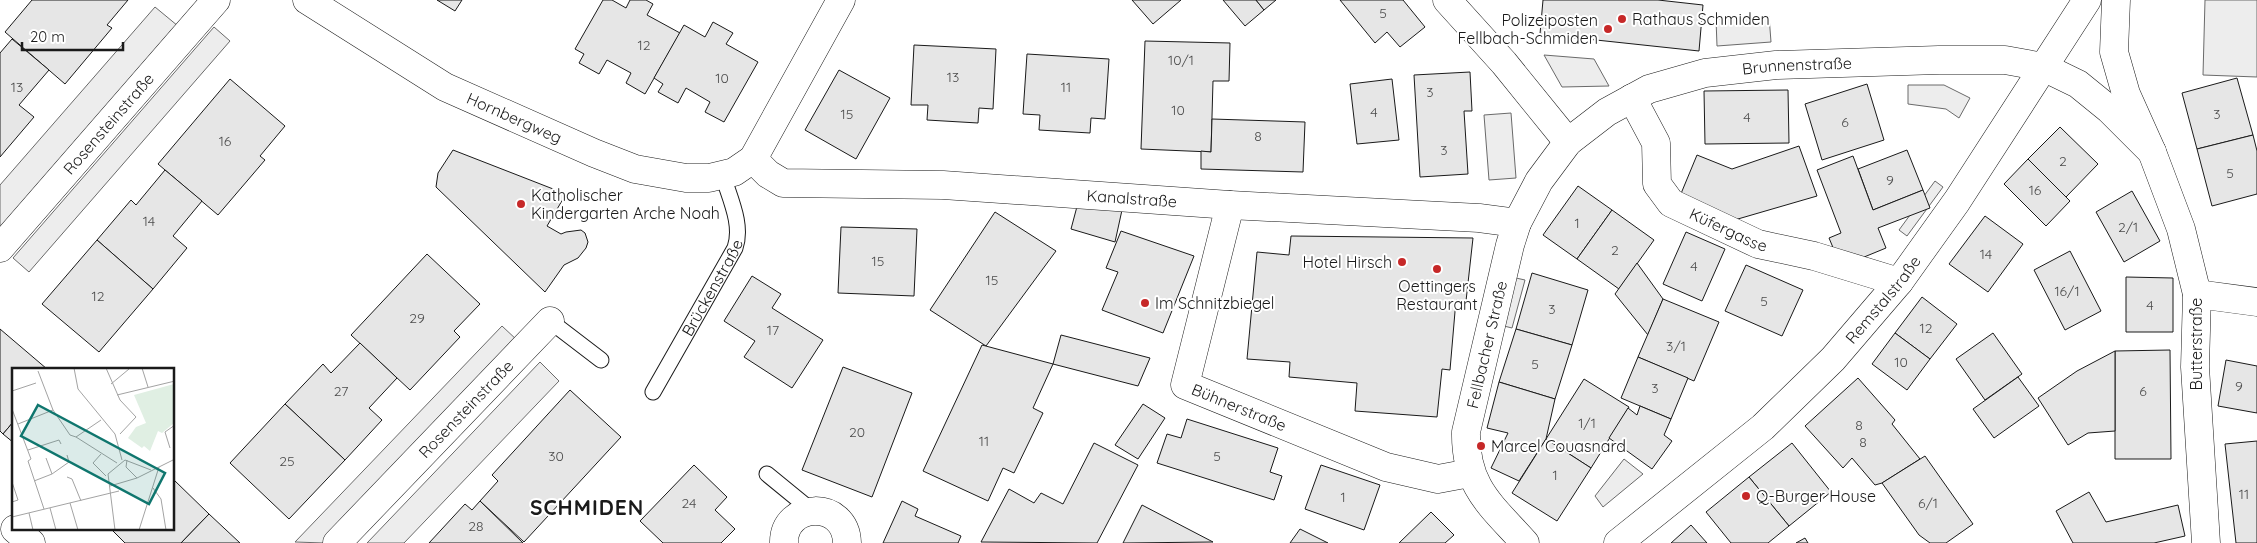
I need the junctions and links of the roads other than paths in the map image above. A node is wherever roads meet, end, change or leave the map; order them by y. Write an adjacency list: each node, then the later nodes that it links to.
1 (216, 0): 14 (street, Rosensteinstraße)
2 (307, 0): 11 (street, Hornbergweg)
3 (841, 0): 11 (street)
4 (1447, 0): 9 (street)
5 (2087, 0): 7 (street, Remstalstraße)
6 (2116, 0): 10 (street, Butterstraße)
7 (2043, 67): 8 (street, Brunnenstraße); 10 (street, Butterstraße); 15 (street, Remstalstraße)
8 (1632, 98): 9 (street, Brunnenstraße); 15 (street, Küfergasse)
9 (1568, 142): 13 (street, Fellbacher Straße)
10 (2152, 152): 16 (street, Butterstraße)
11 (739, 168): 12 (street, Kanalstraße); 20 (lane, Brückenstraße)
12 (1230, 205): 13 (street, Kanalstraße); 21 (street, Bühnerstraße)
13 (1517, 223): 21 (street, Fellbacher Straße)
14 (0, 248)
15 (1899, 282): 32 (street, Remstalstraße)
16 (2197, 294): 17 (street); 33 (street, Butterstraße)
17 (2257, 302)
18 (550, 320): 19 (lane, Rosensteinstraße); 28 (street, Rosensteinstraße)
19 (601, 360)
20 (653, 392)
21 (1470, 473): 31 (street, Fellbacher Straße)
22 (767, 474): 23 (lane)
23 (811, 510): 29 (street); 30 (street)
24 (0, 516): 25 (street)
25 (12, 527)
26 (15, 530): 27 (street)
27 (31, 543)
28 (337, 543)
29 (784, 543)
30 (847, 543)
31 (1525, 543)
32 (1618, 543)
33 (2206, 543)

